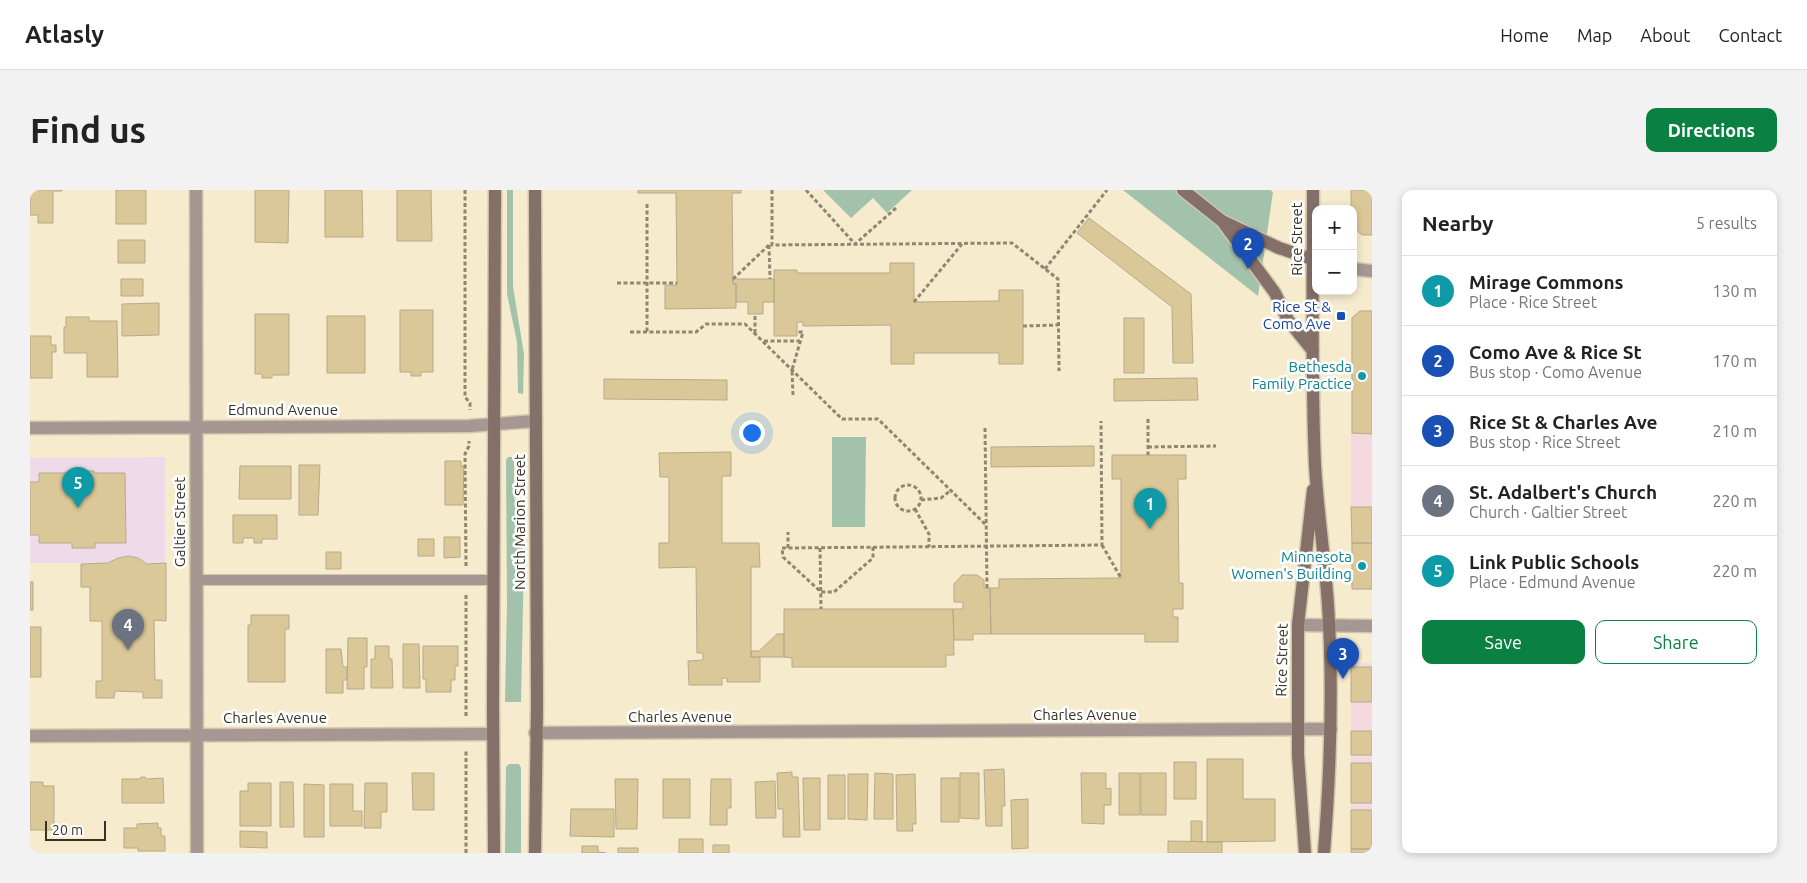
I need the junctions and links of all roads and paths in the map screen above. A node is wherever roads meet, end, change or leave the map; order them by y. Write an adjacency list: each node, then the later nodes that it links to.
1 (196, 190): 46 (street, Galtier Street)
2 (465, 190): 45 (path)
3 (495, 190): 44 (main road, North Marion Street)
4 (535, 190): 42 (main road, North Marion Street)
5 (772, 190): 15 (path)
6 (806, 190): 13 (path)
7 (1107, 190): 18 (path)
8 (1183, 190): 12 (main road)
9 (1313, 190): 16 (main road, Rice Street)
10 (647, 204): 24 (path)
11 (896, 208): 13 (path)
12 (1222, 220): 17 (main road); 37 (main road)
13 (855, 244): 14 (path); 15 (path)
14 (962, 244): 18 (path); 27 (path)
15 (771, 245): 21 (path); 22 (path)
16 (1314, 250)
17 (1312, 259)
18 (1045, 269): 29 (path)
19 (1357, 269): 20 (street)
20 (1372, 271)
21 (733, 279)
22 (770, 279)
23 (618, 283): 24 (path)
24 (647, 283): 25 (path); 32 (path)
25 (677, 283)
26 (1314, 295): 37 (main road, Rice Street)
27 (914, 302)
28 (755, 314): 34 (path)
29 (1058, 325): 30 (path); 39 (path)
30 (1023, 326)
31 (630, 332): 32 (path)
32 (647, 332): 34 (path)
33 (797, 332): 36 (path)
34 (755, 333): 35 (path)
35 (763, 341): 36 (path); 38 (path)
36 (800, 341): 38 (path)
37 (1313, 351): 52 (main road, Rice Street)
38 (792, 370): 40 (path); 53 (path)
39 (1059, 371)
40 (793, 395)
41 (1148, 419): 50 (path)
42 (536, 421): 44 (street, Edmund Avenue); 77 (main road, North Marion Street)
43 (1101, 421): 59 (path)
44 (494, 425): 45 (street, Edmund Avenue); 67 (main road, North Marion Street)
45 (469, 426): 46 (street, Edmund Avenue); 66 (path)
46 (196, 427): 47 (street, Edmund Avenue); 65 (street, Galtier Street)
47 (30, 428)
48 (985, 428): 56 (path)
49 (1216, 446): 50 (path)
50 (1148, 447): 51 (path)
51 (1148, 455)
52 (1316, 468): 71 (main road, Rice Street); 72 (main road, Rice Street)
53 (950, 491): 54 (path); 56 (path)
54 (921, 500): 55 (path); 55 (path)
55 (915, 510): 60 (path)
56 (986, 525): 58 (path)
57 (788, 532): 61 (path)
58 (987, 546): 59 (path); 60 (path); 68 (path)
59 (1102, 546): 64 (path)
60 (929, 547): 63 (path)
61 (788, 548): 62 (path); 69 (path)
62 (820, 548): 63 (path); 69 (path)
63 (873, 548): 69 (path)
64 (1121, 578)
65 (196, 580): 66 (lane); 78 (street, Galtier Street)
66 (466, 580): 67 (lane); 76 (path)
67 (493, 580): 79 (main road, North Marion Street)
68 (987, 588)
69 (821, 592): 70 (path)
70 (821, 609)
71 (1298, 624): 72 (street); 74 (main road, Rice Street)
72 (1330, 625): 73 (street); 75 (main road, Rice Street)
73 (1372, 626)
74 (1297, 729): 75 (street, Charles Avenue); 77 (street, Charles Avenue); 85 (main road, Rice Street)
75 (1331, 729): 86 (main road, Rice Street)
76 (466, 733): 78 (street, Charles Avenue); 79 (street, Charles Avenue); 82 (path)
77 (536, 733): 84 (main road, North Marion Street)
78 (197, 734): 80 (street, Charles Avenue); 81 (street, Galtier Street)
79 (493, 734): 83 (main road, North Marion Street)
80 (30, 736)
81 (197, 853)
82 (466, 853)
83 (494, 853)
84 (535, 853)
85 (1305, 853)
86 (1324, 853)

